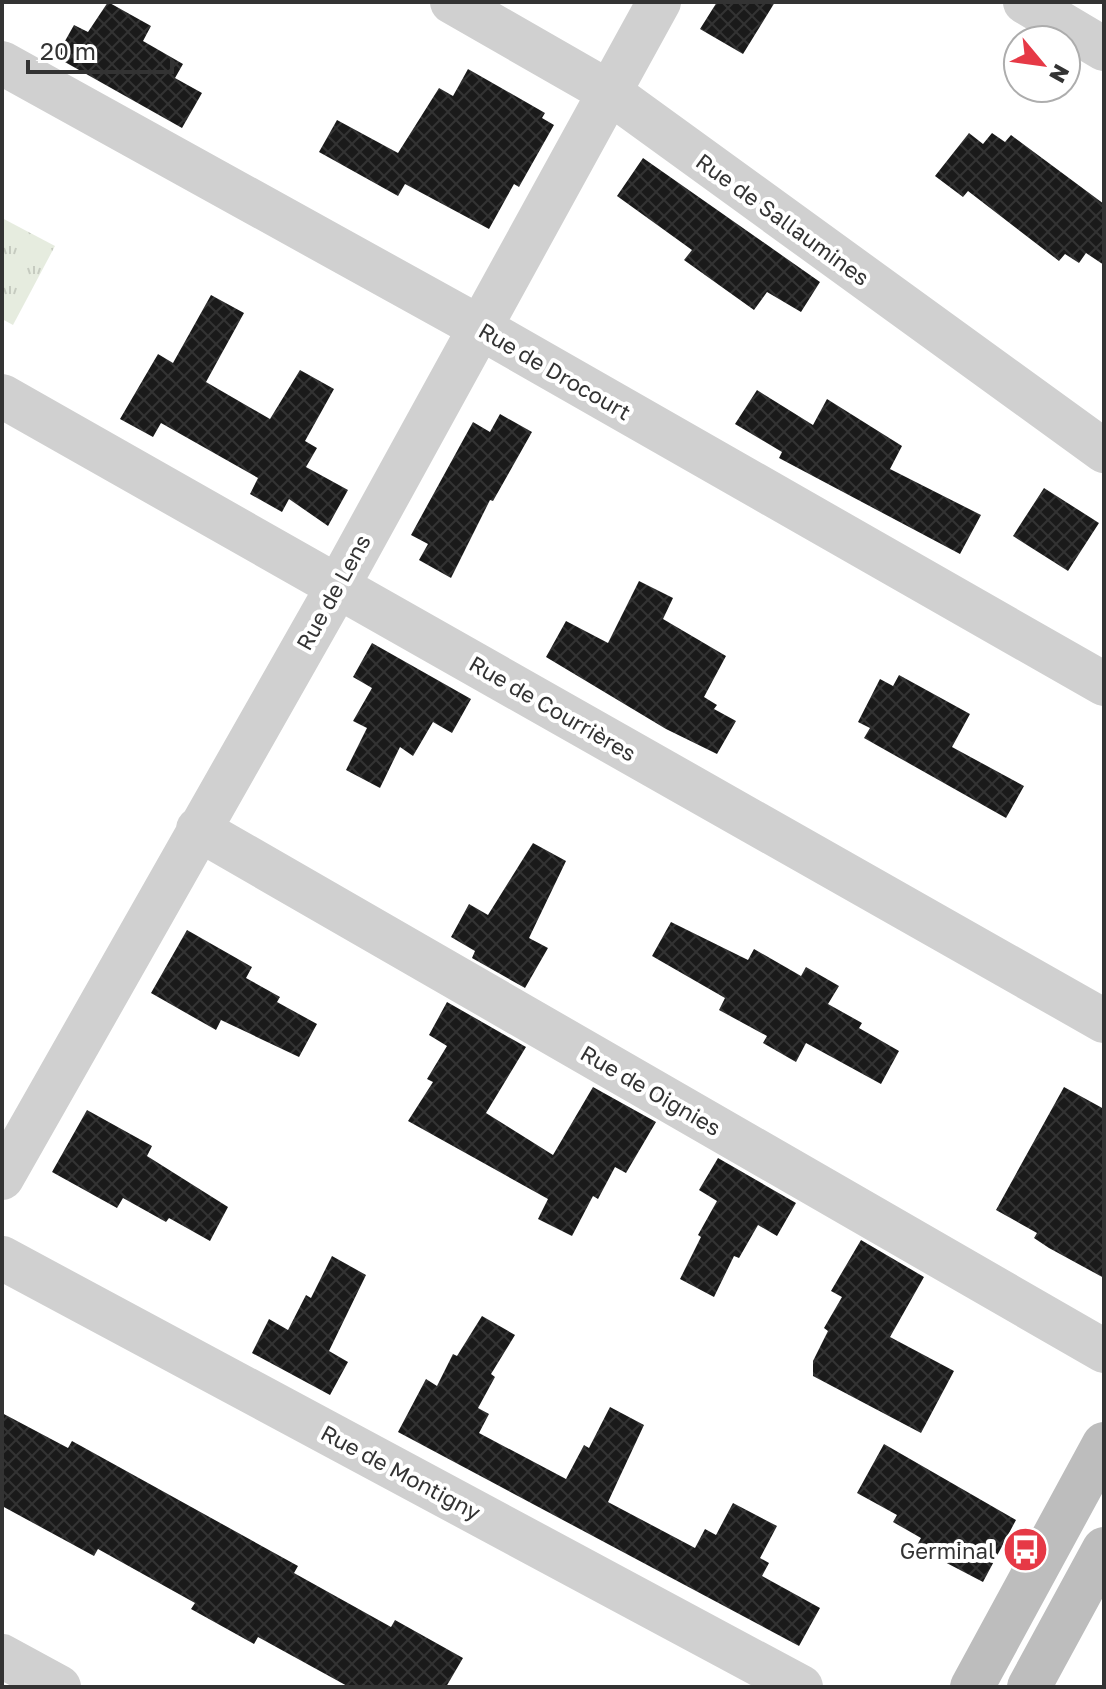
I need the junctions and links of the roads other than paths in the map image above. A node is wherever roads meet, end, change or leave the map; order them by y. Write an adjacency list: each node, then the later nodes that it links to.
1 (452, 2): 6 (street, Rue de Sallaumines)
2 (659, 2): 6 (street, Rue de Lens)
3 (1025, 2): 4 (street)
4 (1104, 49)
5 (2, 63): 7 (street, Rue de Drocourt)
6 (609, 92): 7 (street, Rue de Lens); 9 (street, Rue de Sallaumines)
7 (479, 327): 10 (street, Rue de Lens); 11 (street, Rue de Drocourt)
8 (2, 396): 10 (street, Rue de Courrières)
9 (1104, 451)
10 (338, 586): 12 (street, Rue de Lens); 13 (street, Rue de Courrières)
11 (1104, 684)
12 (198, 829): 14 (street, Rue de Lens); 16 (street, Rue de Oignies)
13 (1104, 1021)
14 (2, 1178)
15 (2, 1258): 21 (street, Rue de Montigny)
16 (1104, 1351)
17 (1104, 1444): 22 (main road)
18 (1104, 1549): 23 (main road)
19 (2, 1656): 20 (street)
20 (59, 1687)
21 (801, 1687)
22 (972, 1687)
23 (1029, 1687)

